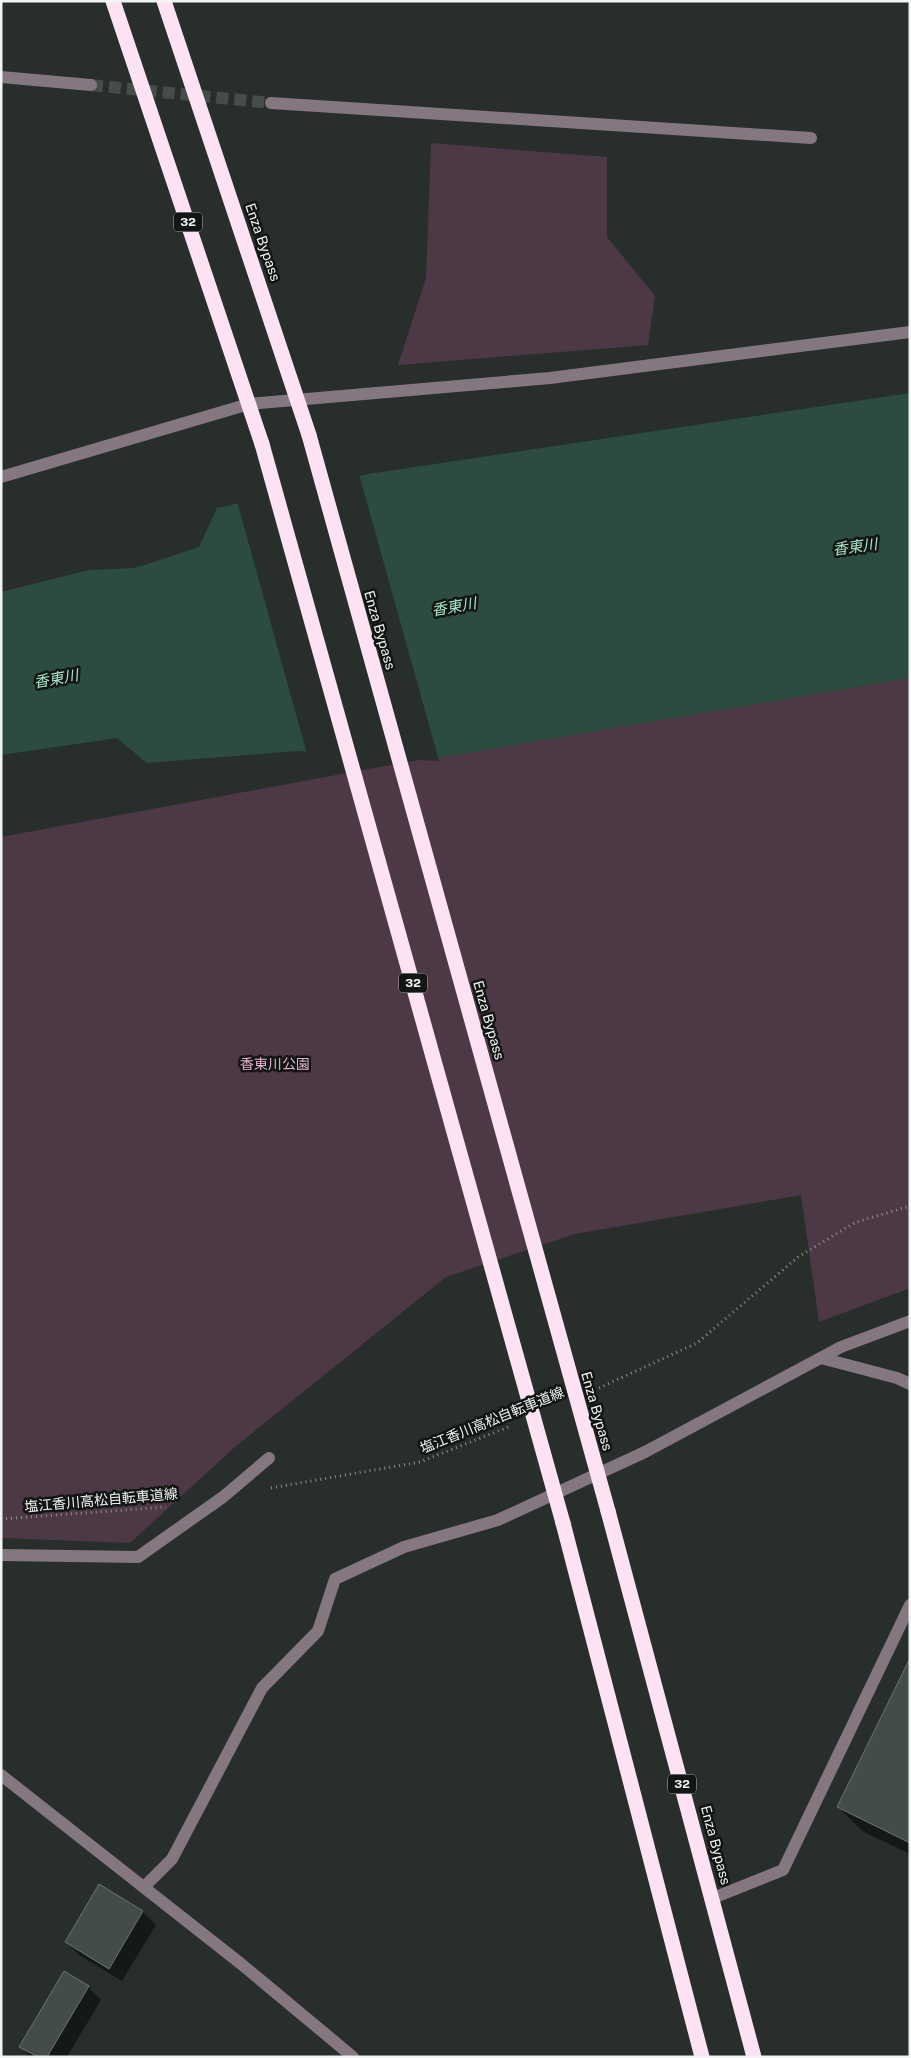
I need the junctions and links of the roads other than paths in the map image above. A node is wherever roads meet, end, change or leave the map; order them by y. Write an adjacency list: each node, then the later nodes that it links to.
1 (113, 1): 9 (highway, 32)
2 (164, 1): 8 (highway, Enza Bypass / 32)
3 (1, 76): 4 (street)
4 (91, 84)
5 (271, 103): 6 (street)
6 (812, 138)
7 (910, 332): 8 (street)
8 (299, 398): 9 (street); 19 (highway, Enza Bypass / 32, bridge)
9 (249, 404): 10 (street); 21 (highway, 32, bridge)
10 (1, 477)
11 (910, 1321): 12 (street)
12 (821, 1358): 13 (street); 18 (street)
13 (910, 1384)
14 (269, 1458): 15 (street)
15 (1, 1556)
16 (910, 1605): 19 (street)
17 (1, 1775): 18 (street)
18 (144, 1887): 20 (street)
19 (713, 1898): 22 (highway, Enza Bypass / 32)
20 (353, 2057)
21 (702, 2057)
22 (754, 2057)

